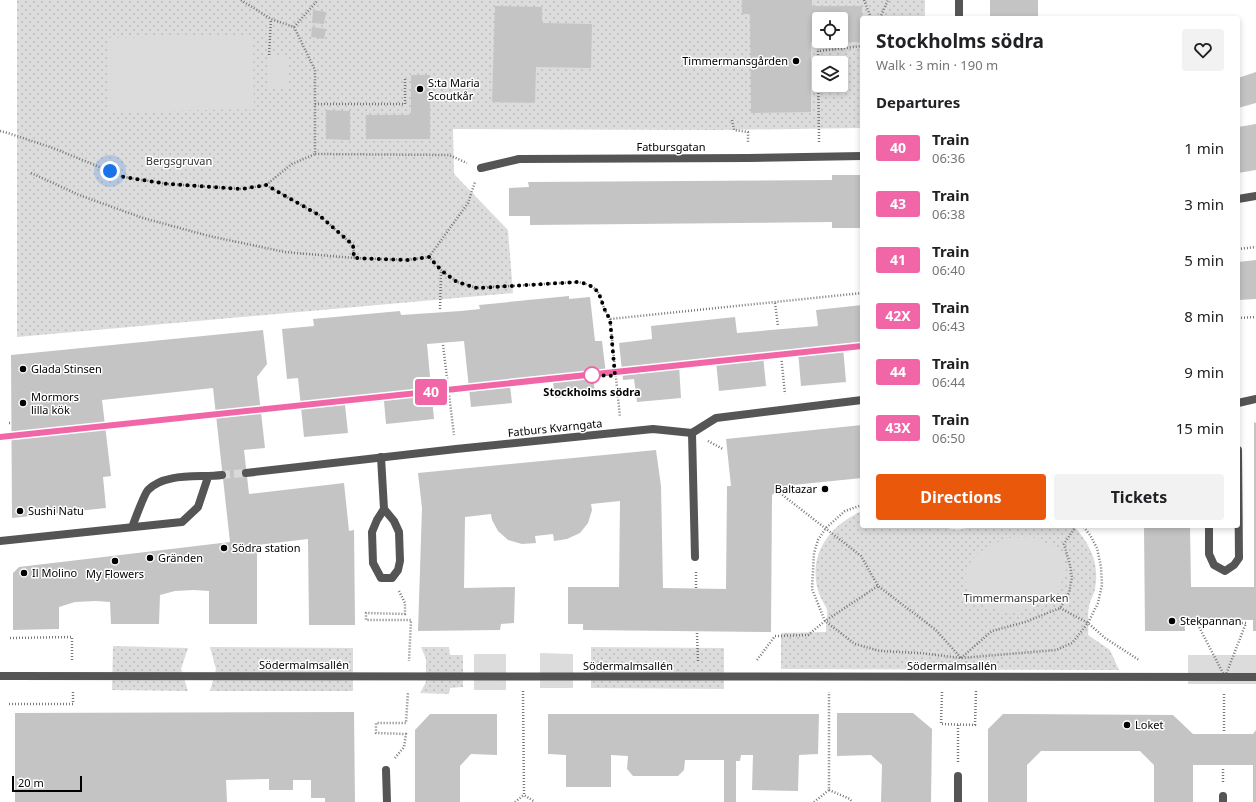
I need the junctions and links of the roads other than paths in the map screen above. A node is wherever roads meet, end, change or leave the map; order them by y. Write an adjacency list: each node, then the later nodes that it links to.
1 (959, 0): 2 (street)
2 (959, 16)
3 (860, 156): 4 (street, Fatbursgatan)
4 (481, 168)
5 (1256, 196): 6 (street)
6 (1240, 199)
7 (860, 400): 10 (street)
8 (1256, 400): 9 (street)
9 (1240, 403)
10 (692, 433): 11 (street, Fatburs Kvarngata); 20 (street)
11 (381, 457): 12 (street, Fatburs Kvarngata); 15 (street)
12 (246, 473)
13 (222, 475): 14 (street)
14 (208, 477): 16 (street); 16 (street)
15 (384, 509): 15 (street)
16 (132, 527): 19 (street)
17 (1209, 528): 18 (street)
18 (1239, 528)
19 (0, 540)
20 (695, 557)
21 (0, 676): 22 (street, Södermalmsallén)
22 (1256, 677)
23 (386, 770): 25 (street)
24 (958, 776): 26 (street)
25 (386, 802)
26 (958, 802)

